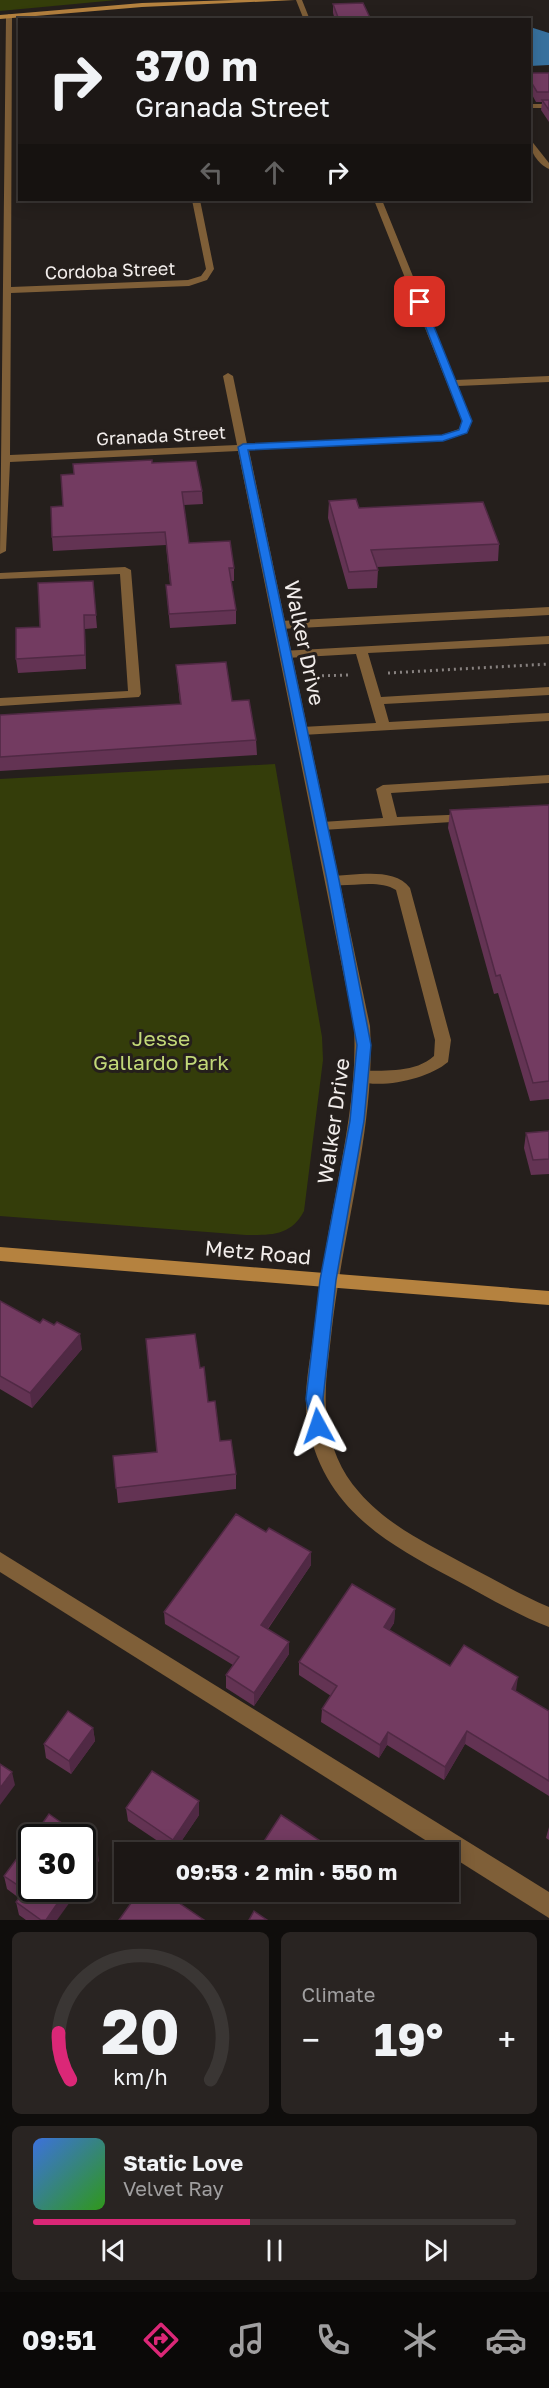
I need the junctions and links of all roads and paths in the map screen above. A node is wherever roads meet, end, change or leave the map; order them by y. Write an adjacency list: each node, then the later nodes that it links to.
1 (292, 0): 3 (street)
2 (299, 0): 5 (street)
3 (140, 3): 4 (street)
4 (5, 16): 6 (street)
5 (305, 18)
6 (5, 95): 11 (street)
7 (531, 106): 8 (street)
8 (549, 106)
9 (531, 143): 10 (street)
10 (549, 167)
11 (4, 197): 14 (street)
12 (196, 201): 14 (street, Cordoba Street)
13 (378, 201): 17 (street, Granada Street)
14 (7, 290): 19 (street)
15 (228, 376): 18 (street, Walker Drive)
16 (549, 379): 17 (street)
17 (453, 383): 18 (street, Granada Street)
18 (243, 447): 19 (street, Granada Street); 23 (street, Walker Drive)
19 (2, 459): 20 (street)
20 (0, 551)
21 (0, 576): 32 (street)
22 (549, 611): 23 (street)
23 (280, 625): 26 (street, Walker Drive)
24 (549, 640): 25 (street)
25 (362, 650): 26 (street); 28 (street)
26 (286, 654): 35 (street, Walker Drive)
27 (549, 664): 28 (path)
28 (368, 674): 29 (path); 31 (street)
29 (316, 676)
30 (549, 690): 31 (street)
31 (376, 701): 34 (street)
32 (0, 702)
33 (549, 717): 34 (street)
34 (384, 727): 35 (street)
35 (302, 731): 39 (street, Walker Drive)
36 (549, 779): 38 (street)
37 (481, 816): 38 (street)
38 (391, 822): 39 (street)
39 (322, 826): 40 (street, Walker Drive)
40 (333, 880): 41 (street, Walker Drive); 41 (street)
41 (363, 1077): 43 (street, Walker Drive)
42 (0, 1254): 43 (street, Metz Road)
43 (328, 1280): 44 (street, Metz Road); 46 (street, Walker Drive)
44 (549, 1298)
45 (0, 1561): 47 (street)
46 (549, 1617)
47 (549, 1906)

